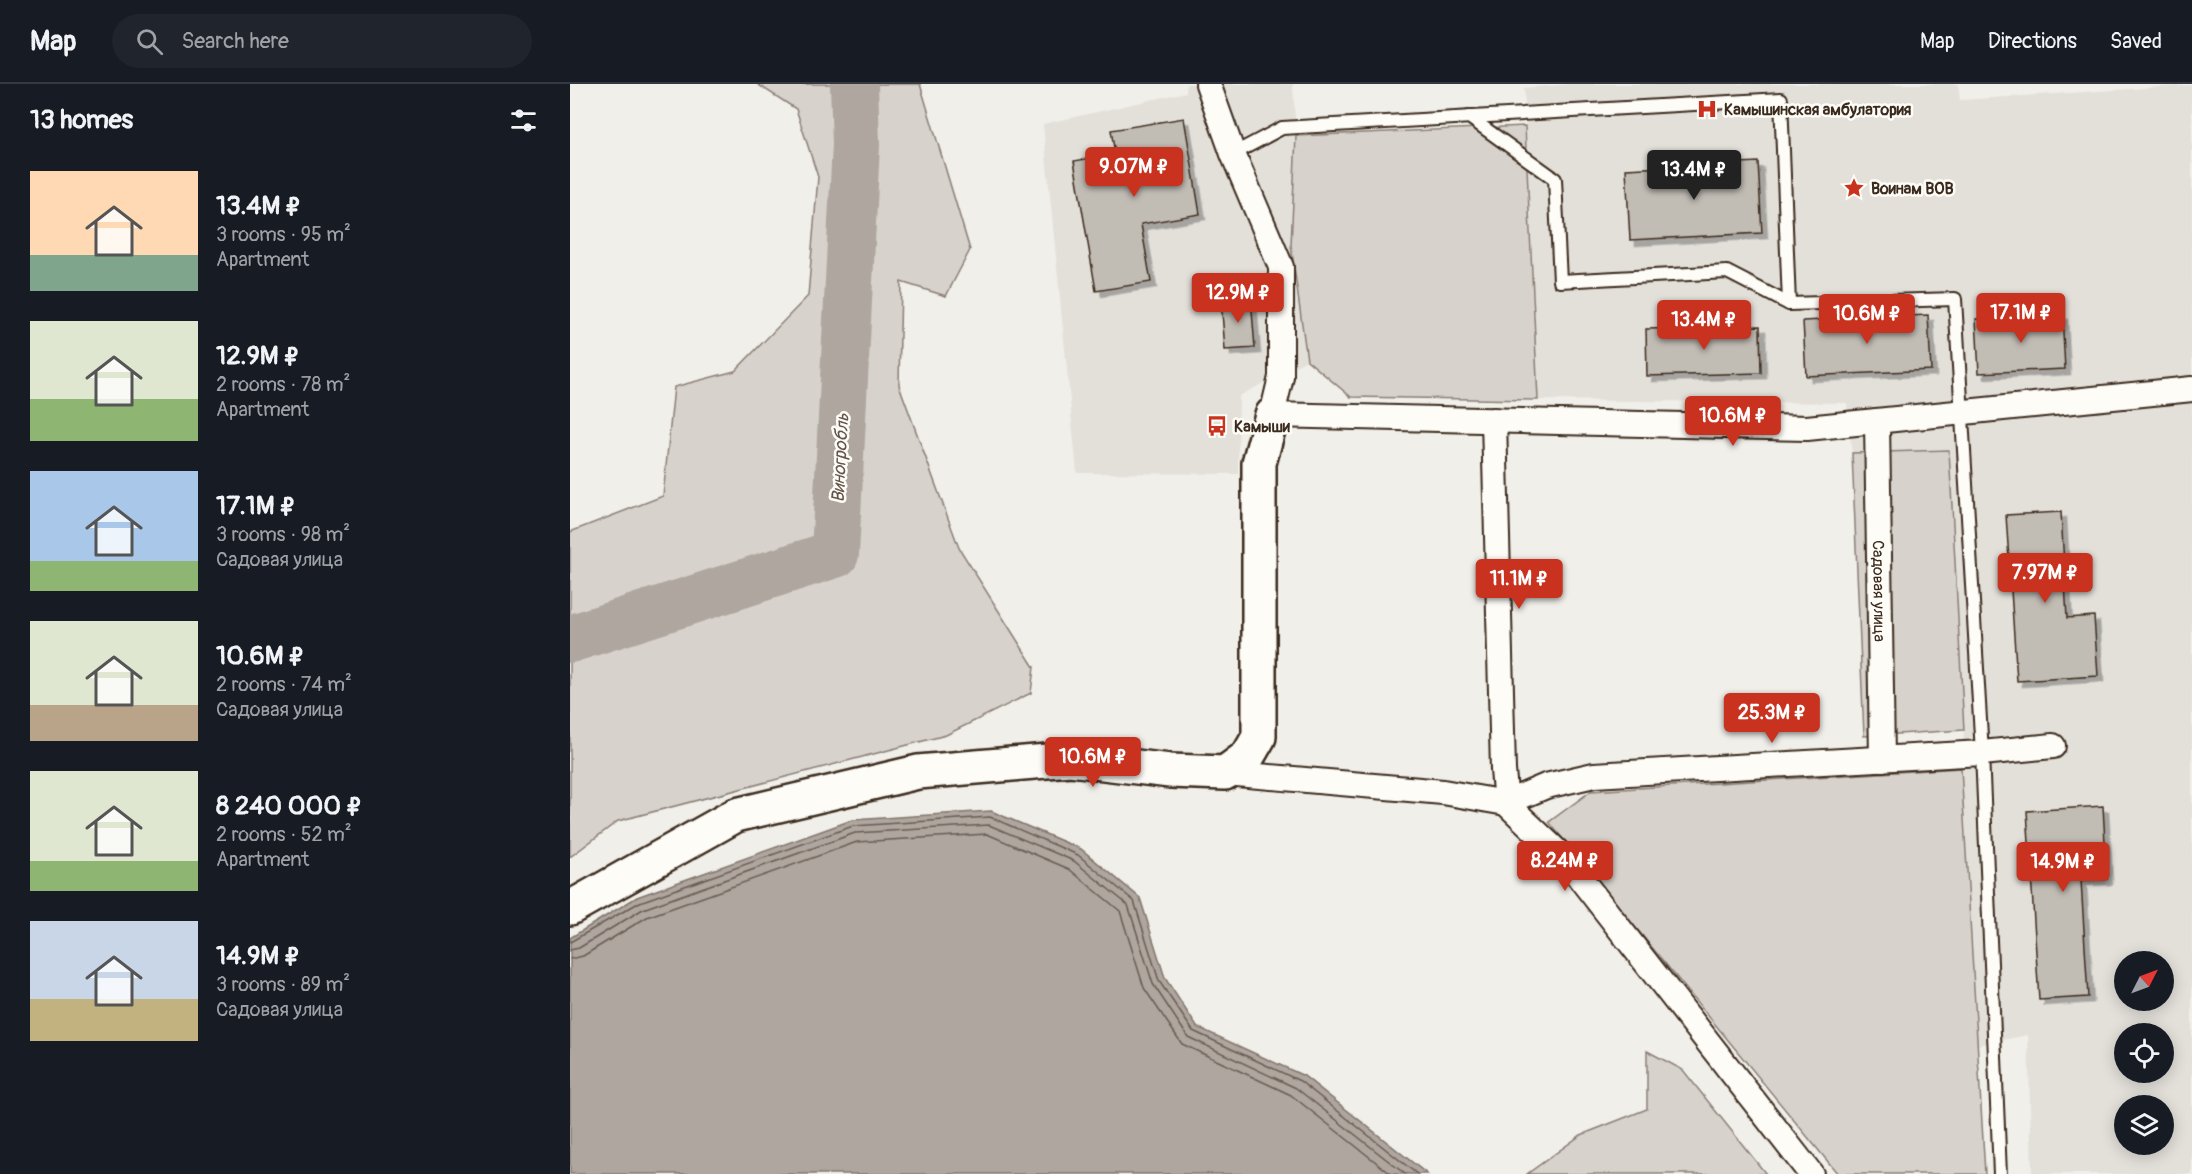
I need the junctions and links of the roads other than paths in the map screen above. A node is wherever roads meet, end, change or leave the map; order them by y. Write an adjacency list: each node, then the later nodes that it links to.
1 (1208, 84): 3 (street)
2 (1469, 117): 3 (lane); 4 (lane); 4 (lane)
3 (1233, 154): 7 (street)
4 (1789, 304): 6 (lane)
5 (2192, 389): 6 (street)
6 (1962, 412): 9 (street); 11 (lane)
7 (1272, 415): 8 (street); 13 (street)
8 (1494, 420): 9 (street); 14 (street)
9 (1877, 421): 12 (street, Садовая улица)
10 (2053, 746): 11 (street)
11 (1982, 753): 12 (street); 17 (lane)
12 (1882, 759): 14 (street)
13 (1225, 773): 14 (street); 15 (street)
14 (1506, 803): 16 (street)
15 (570, 908)
16 (1811, 1174)
17 (2000, 1174)

